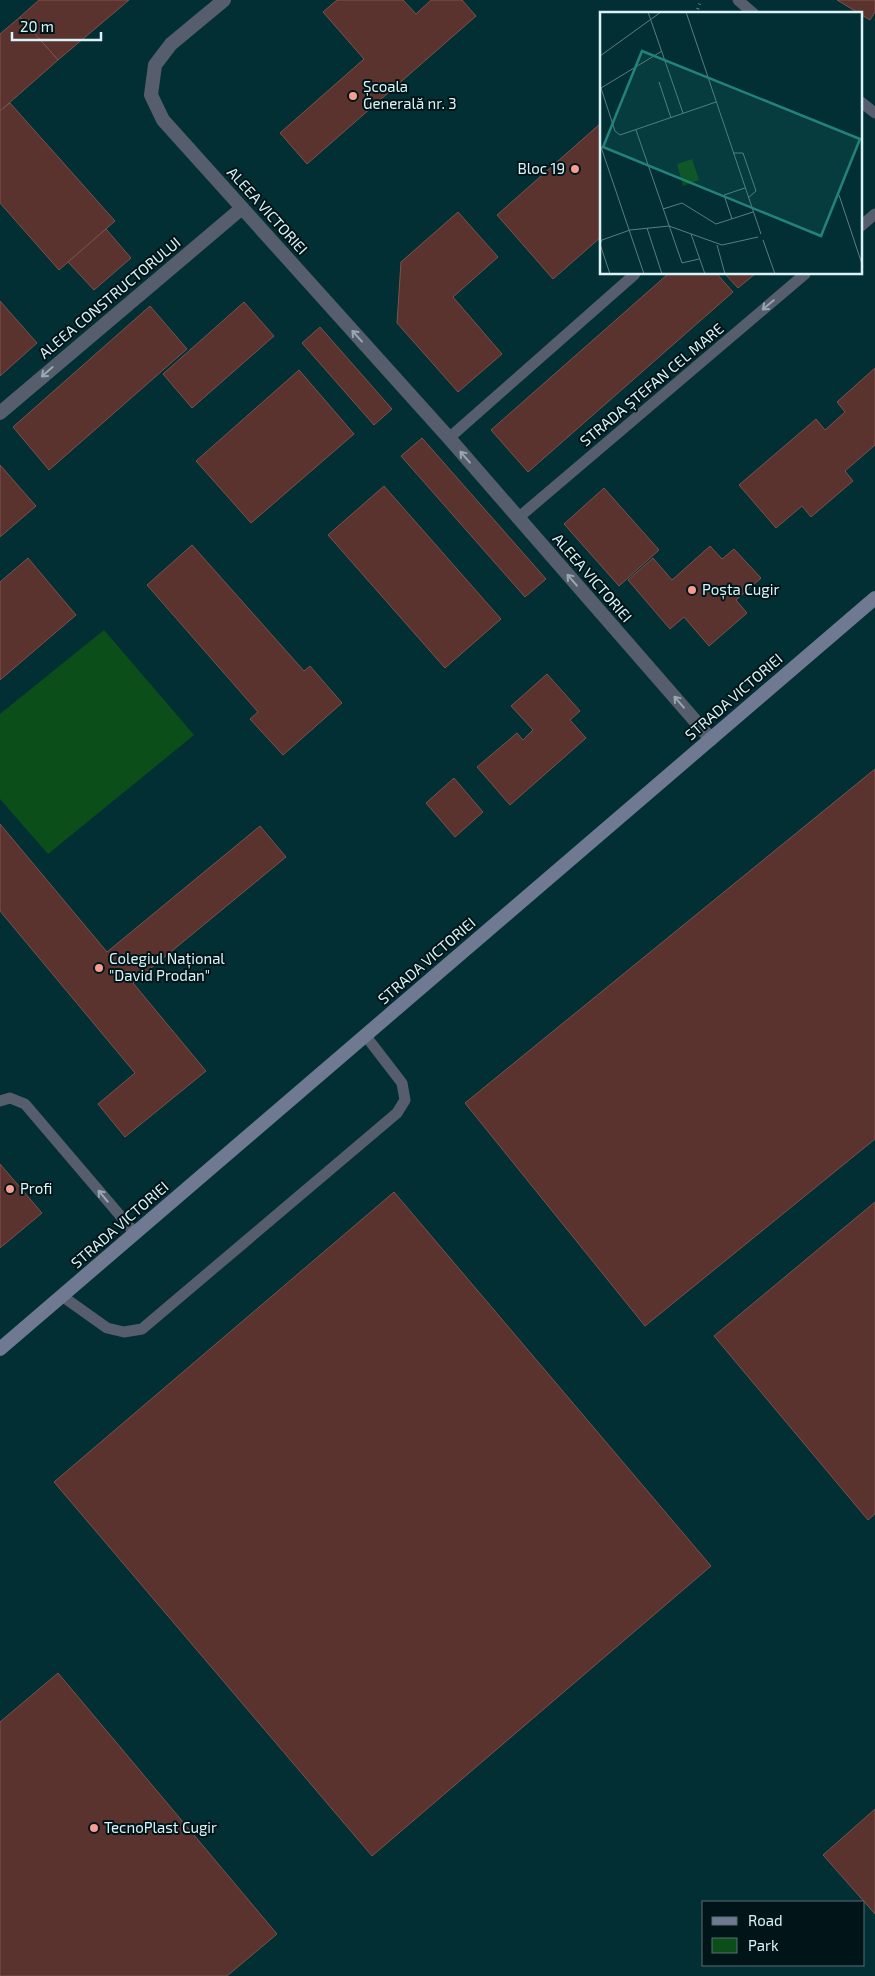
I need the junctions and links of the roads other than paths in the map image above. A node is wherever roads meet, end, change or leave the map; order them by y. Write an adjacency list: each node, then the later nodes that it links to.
1 (224, 0): 6 (street, ALEEA VICTORIEI)
2 (738, 0): 3 (lane)
3 (752, 12)
4 (862, 103): 5 (lane)
5 (875, 113)
6 (242, 208): 11 (street, ALEEA CONSTRUCTORULUI, one-way to 11); 12 (street, ALEEA VICTORIEI, one-way to 6)
7 (875, 214): 8 (lane)
8 (862, 225)
9 (634, 275): 12 (lane)
10 (804, 275): 13 (lane, STRADA ȘTEFAN CEL MARE, one-way to 13)
11 (0, 413)
12 (448, 438): 13 (street, ALEEA VICTORIEI, one-way to 12)
13 (518, 518): 15 (street, ALEEA VICTORIEI, one-way to 13)
14 (875, 598): 15 (main road, STRADA VICTORIEI)
15 (711, 739): 16 (main road, STRADA VICTORIEI)
16 (365, 1035): 18 (main road, STRADA VICTORIEI); 19 (lane)
17 (0, 1101): 18 (lane, one-way to 17)
18 (135, 1233): 19 (main road, STRADA VICTORIEI)
19 (62, 1296): 20 (main road, STRADA VICTORIEI)
20 (0, 1349)

